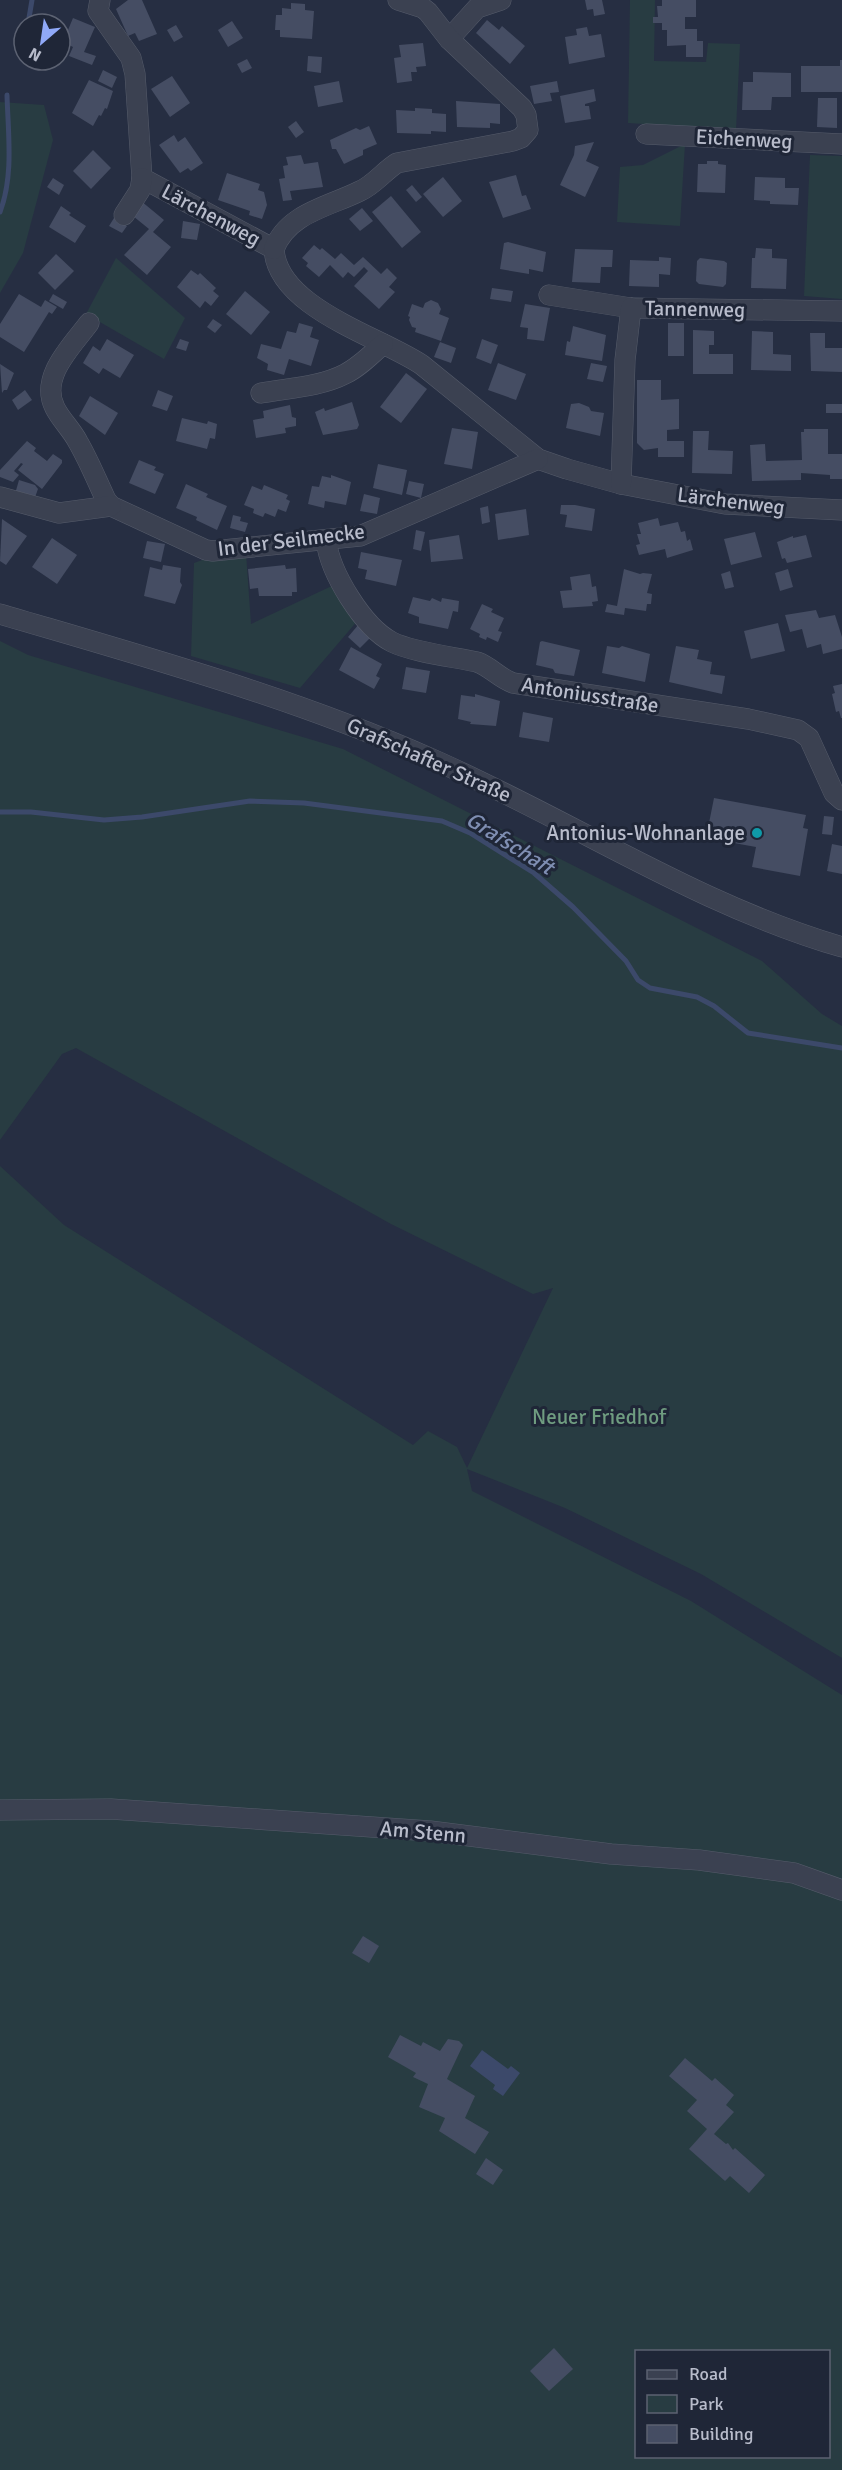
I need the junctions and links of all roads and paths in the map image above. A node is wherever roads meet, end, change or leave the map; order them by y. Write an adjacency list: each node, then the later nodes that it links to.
1 (100, 0): 7 (street, Lärchenweg)
2 (398, 0): 4 (street)
3 (501, 0): 4 (street)
4 (449, 39): 9 (street)
5 (646, 134): 6 (street, Eichenweg)
6 (842, 144)
7 (142, 178): 8 (street, Lärchenweg); 9 (street, Lärchenweg)
8 (124, 215)
9 (274, 249): 14 (street, Lärchenweg)
10 (549, 295): 11 (street, Tannenweg)
11 (631, 308): 12 (street, Tannenweg); 17 (street)
12 (842, 311)
13 (89, 323): 19 (street)
14 (382, 344): 15 (street); 16 (street, Lärchenweg)
15 (261, 393)
16 (538, 459): 17 (street, Lärchenweg); 21 (street, In der Seilmecke)
17 (621, 484): 20 (street, Lärchenweg)
18 (0, 497): 19 (street)
19 (111, 506): 21 (street, In der Seilmecke)
20 (842, 510)
21 (326, 540): 23 (street, Antoniusstraße)
22 (0, 614): 24 (street, Grafschafter Straße)
23 (842, 800)
24 (842, 947)
25 (0, 1809): 26 (street, Am Stenn)
26 (842, 1890)

